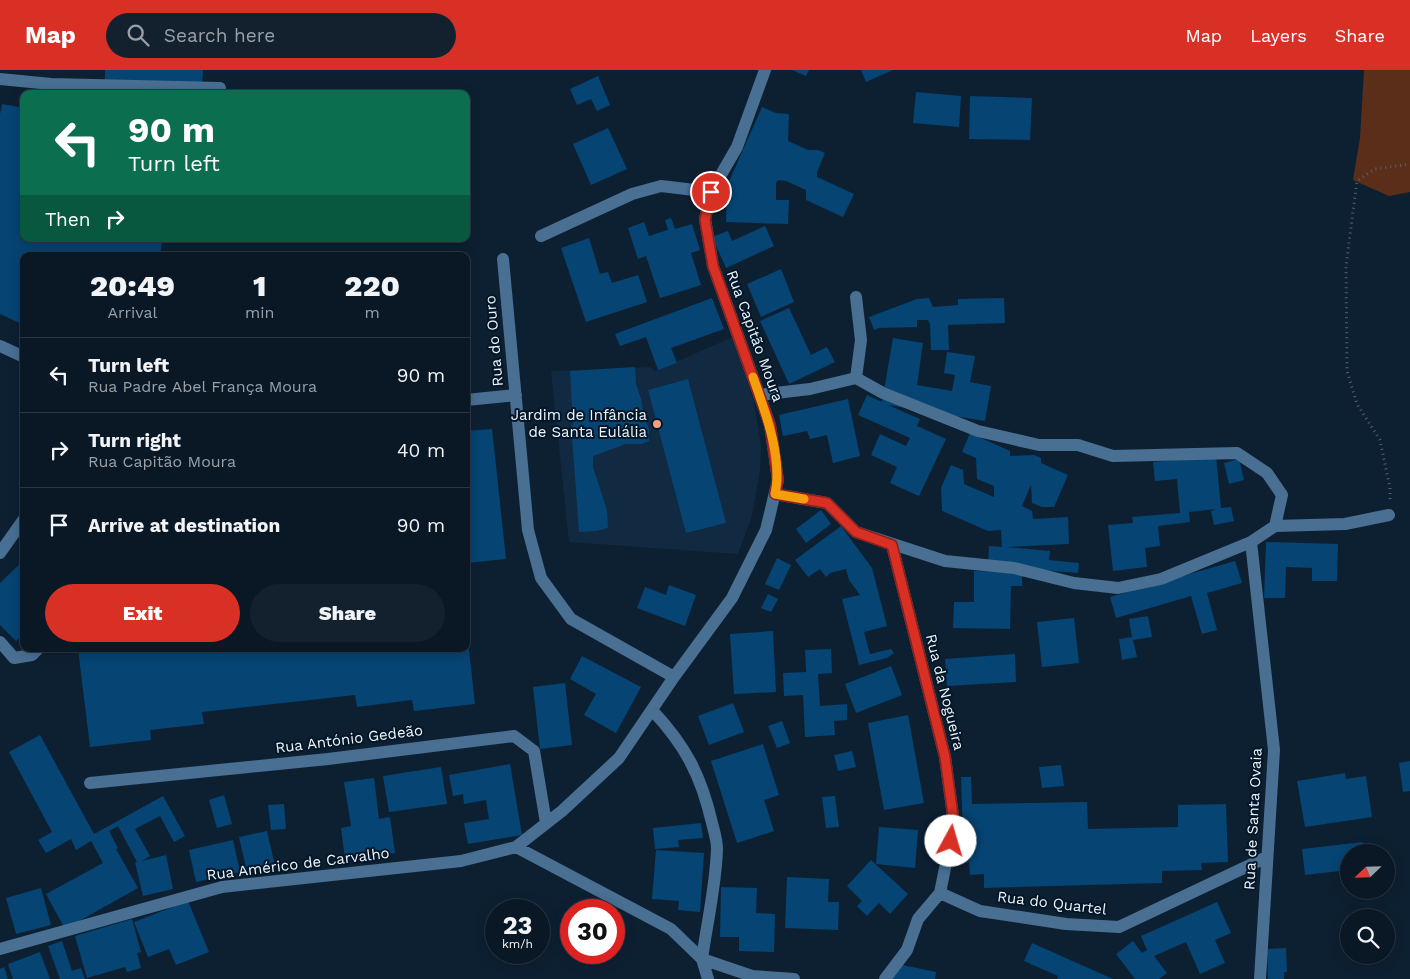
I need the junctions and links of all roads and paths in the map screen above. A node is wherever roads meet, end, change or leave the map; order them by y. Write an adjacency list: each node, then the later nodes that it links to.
1 (765, 70): 5 (street, Rua Capitão Moura)
2 (0, 79): 3 (street)
3 (220, 88)
4 (1410, 164): 16 (path)
5 (711, 192): 6 (street); 12 (street, Rua Capitão Moura)
6 (541, 236)
7 (503, 260): 13 (street, Rua do Ouro)
8 (856, 298): 11 (street)
9 (0, 346): 10 (street)
10 (20, 355)
11 (856, 378): 12 (street); 18 (street)
12 (759, 395): 15 (street, Rua Capitão Moura)
13 (516, 396): 14 (street); 24 (street, Rua do Ouro)
14 (470, 400)
15 (775, 494): 20 (street); 24 (street, Rua Capitão Moura)
16 (1389, 515): 18 (street)
17 (20, 524): 21 (street)
18 (1276, 526): 19 (street)
19 (1251, 542): 20 (street); 29 (street, Rua de Santa Ovaia)
20 (892, 545): 30 (street, Rua da Nogueira)
21 (0, 552)
22 (0, 642): 23 (street)
23 (35, 652)
24 (674, 677): 25 (street, Rua Capitão Moura)
25 (652, 710): 27 (street, Rua Capitão Moura); 32 (street)
26 (90, 783): 27 (street, Rua António Gedeão)
27 (546, 823): 28 (street, Rua Capitão Moura)
28 (516, 847): 31 (street, Rua Américo de Carvalho); 32 (street)
29 (1268, 857): 30 (street, Rua do Quartel); 36 (street, Rua de Santa Ovaia)
30 (940, 893): 35 (street, Rua da Nogueira)
31 (0, 949)
32 (702, 959): 33 (street); 34 (street)
33 (708, 979)
34 (794, 979)
35 (885, 979)
36 (1260, 979)

